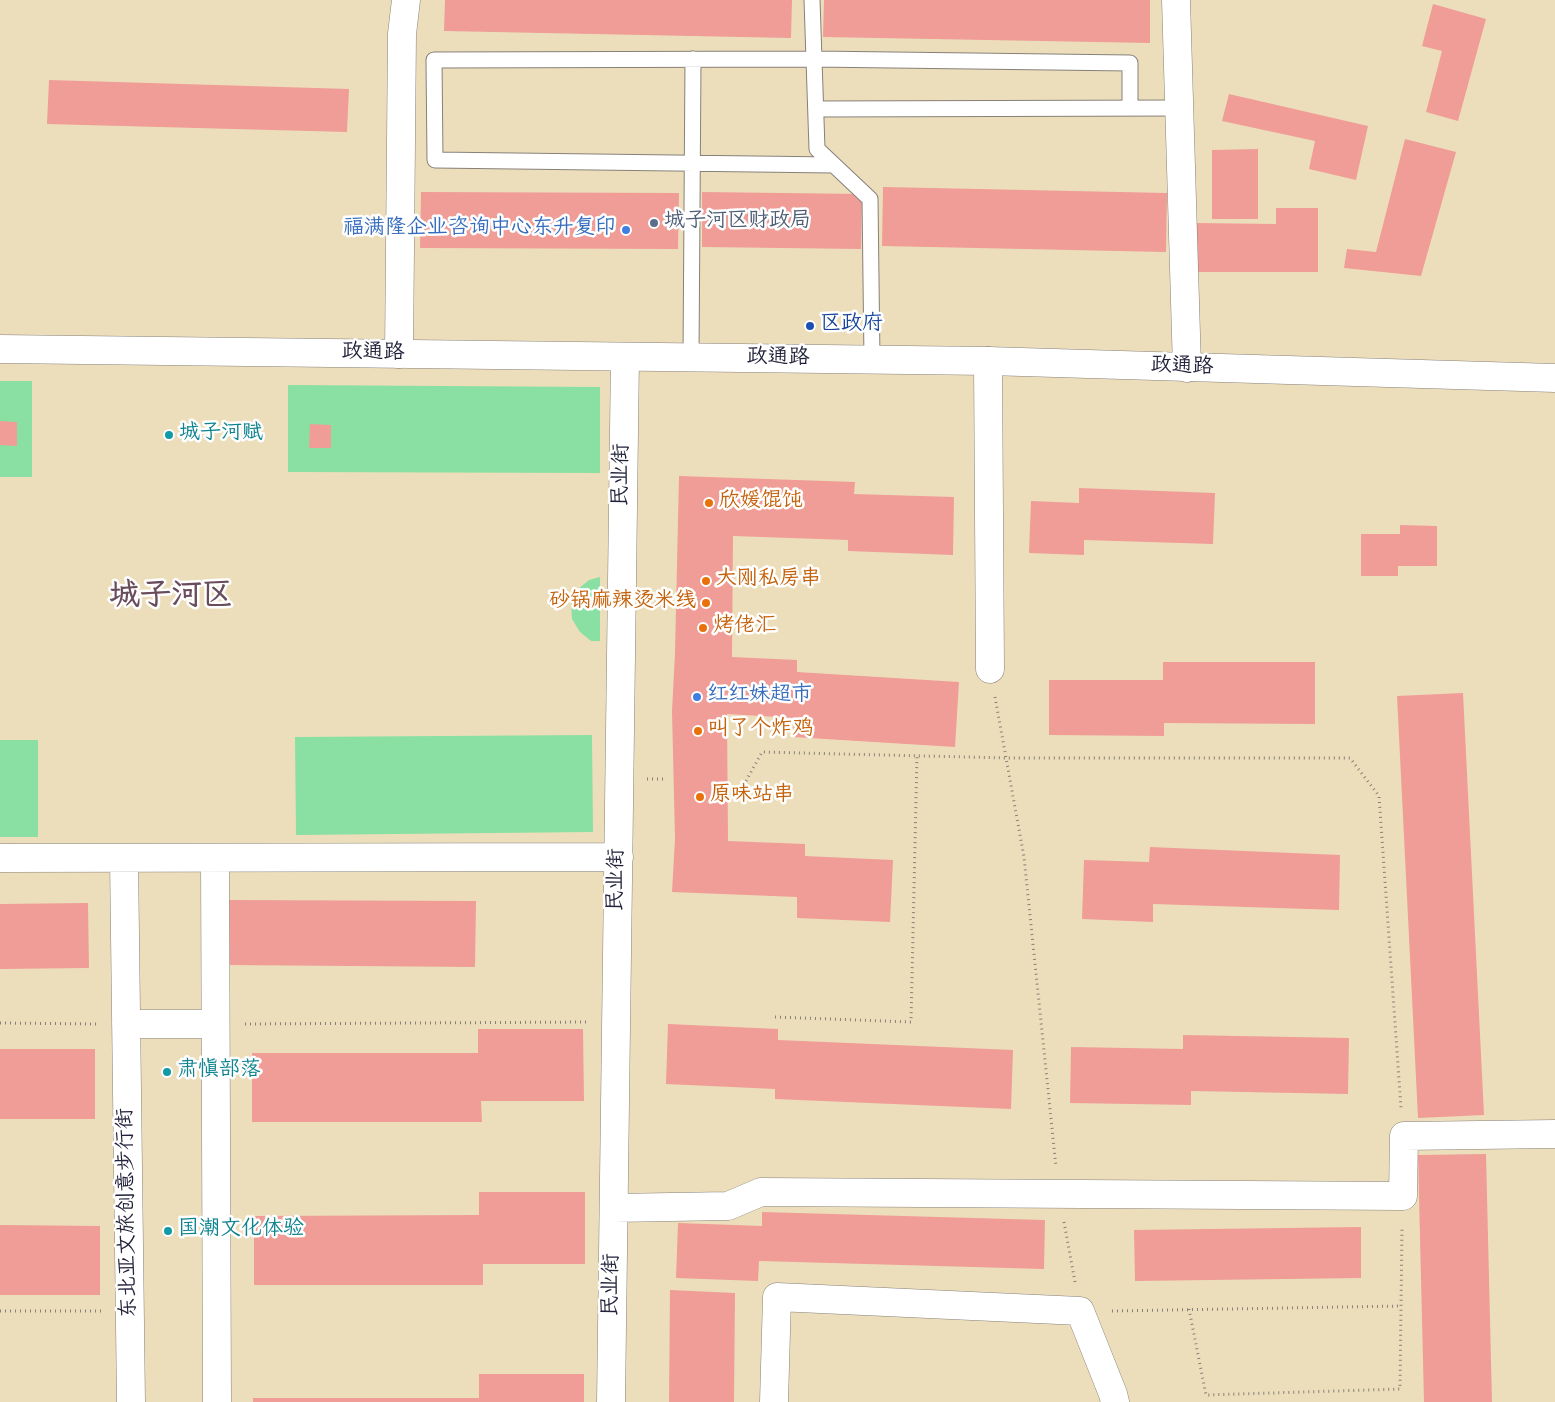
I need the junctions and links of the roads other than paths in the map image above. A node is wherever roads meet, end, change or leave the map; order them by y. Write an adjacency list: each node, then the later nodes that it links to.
1 (406, 0): 12 (street)
2 (812, 0): 5 (lane)
3 (1176, 0): 7 (street)
4 (693, 59): 5 (lane); 9 (lane); 9 (lane)
5 (814, 59): 6 (lane); 8 (lane)
6 (1130, 108): 7 (lane); 8 (lane)
7 (1180, 108): 17 (street)
8 (816, 109): 10 (lane)
9 (692, 163): 10 (lane); 14 (lane)
10 (834, 165): 15 (lane)
11 (0, 349): 12 (street, 政通路)
12 (399, 354): 13 (street, 政通路)
13 (625, 357): 14 (street, 政通路); 20 (street, 民业街)
14 (691, 358): 15 (street, 政通路)
15 (872, 360): 16 (street, 政通路)
16 (988, 362): 17 (street, 政通路); 19 (street)
17 (1187, 368): 18 (street, 政通路)
18 (1555, 378)
19 (990, 669)
20 (619, 857): 23 (street); 27 (street, 民业街)
21 (0, 858): 22 (street)
22 (124, 858): 23 (street); 24 (street, 东北亚文旅创意步行街)
23 (215, 858): 25 (street)
24 (126, 1024): 25 (street); 28 (street, 东北亚文旅创意步行街)
25 (215, 1024): 29 (street)
26 (1555, 1134): 27 (street)
27 (614, 1208): 30 (street, 民业街)
28 (132, 1402)
29 (217, 1402)
30 (611, 1402)
31 (774, 1402): 32 (street)
32 (1115, 1402)

